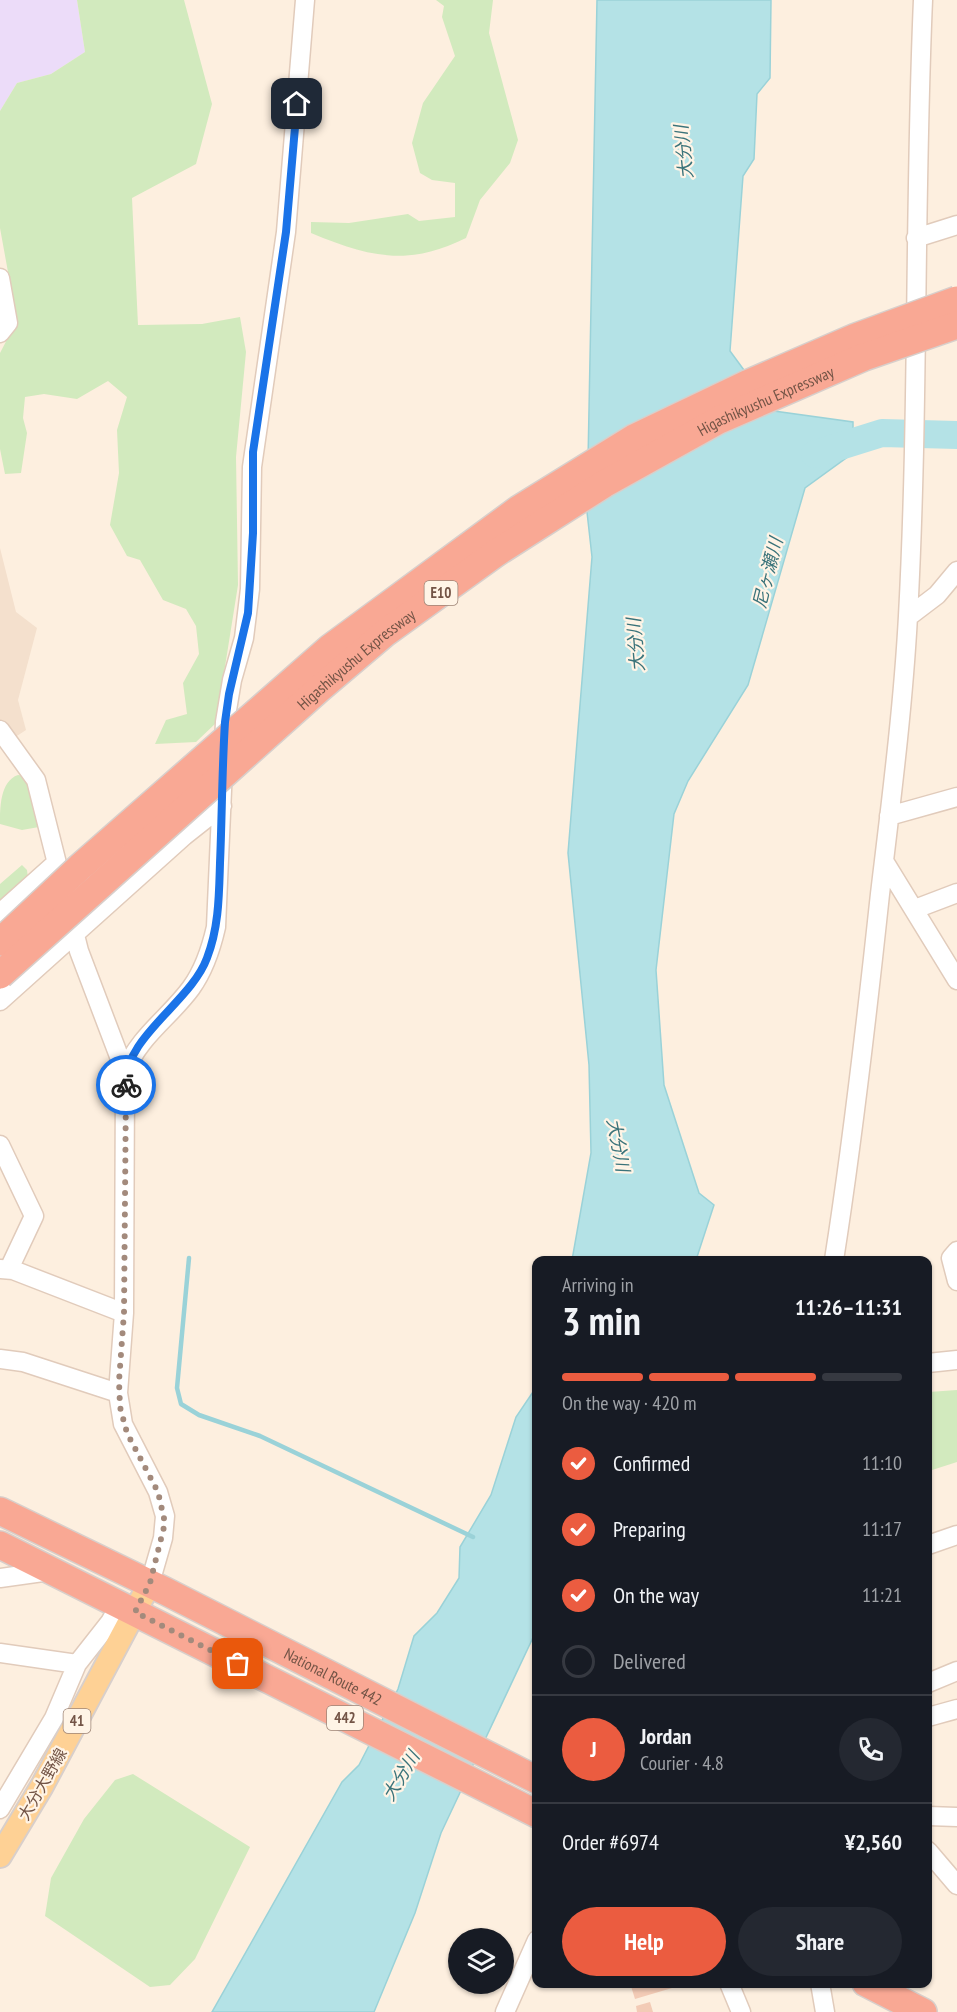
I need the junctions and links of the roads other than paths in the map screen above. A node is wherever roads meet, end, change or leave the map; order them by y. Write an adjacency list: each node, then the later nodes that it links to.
1 (305, 0): 13 (street)
2 (923, 0): 4 (street)
3 (957, 225): 4 (street)
4 (915, 238): 10 (street)
5 (0, 278): 8 (street)
6 (957, 300): 21 (highway, Higashikyushu Expressway / E10, bridge)
7 (957, 325): 23 (highway, Higashikyushu Expressway / E10, bridge)
8 (0, 333)
9 (957, 571): 10 (street)
10 (908, 617): 14 (street)
11 (0, 730): 16 (street)
12 (957, 797): 14 (street)
13 (222, 806): 20 (street); 25 (street)
14 (889, 816): 15 (street)
15 (884, 861): 18 (street); 28 (street)
16 (56, 863): 19 (street); 20 (street)
17 (957, 893): 18 (street)
18 (915, 909): 22 (street)
19 (0, 913)
20 (73, 934): 24 (street); 25 (street)
21 (0, 942)
22 (954, 969)
23 (0, 975)
24 (0, 1001)
25 (125, 1072): 31 (street)
26 (0, 1145): 29 (street)
27 (957, 1251): 30 (street)
28 (835, 1256)
29 (4, 1269): 31 (street)
30 (957, 1281)
31 (124, 1313): 35 (street)
32 (0, 1359): 35 (street)
33 (957, 1360): 34 (street)
34 (932, 1363)
35 (118, 1393): 42 (street)
36 (0, 1511): 42 (highway, National Route 442 / 442)
37 (957, 1535): 38 (street)
38 (932, 1544)
39 (0, 1545): 40 (highway, National Route 442 / 442)
40 (51, 1570): 41 (street); 43 (highway, National Route 442 / 442)
41 (0, 1578)
42 (157, 1587): 43 (main road, 大分大野線 / 41); 50 (highway, National Route 442 / 442)
43 (136, 1613): 45 (street); 52 (highway, National Route 442 / 442); 55 (main road, 大分大野線 / 41)
44 (0, 1653): 45 (street)
45 (77, 1664): 51 (street)
46 (957, 1671): 47 (street)
47 (932, 1681)
48 (957, 1709): 49 (street)
49 (932, 1716)
50 (532, 1777)
51 (0, 1809)
52 (532, 1811)
53 (932, 1816): 54 (street)
54 (957, 1817)
55 (0, 1856)
56 (932, 1856): 57 (street)
57 (957, 1885)
58 (532, 1951): 62 (street)
59 (731, 1988): 63 (street)
60 (821, 1988): 64 (street)
61 (876, 1988): 65 (highway)
62 (505, 2012)
63 (741, 2012)
64 (825, 2012)
65 (923, 2012)

